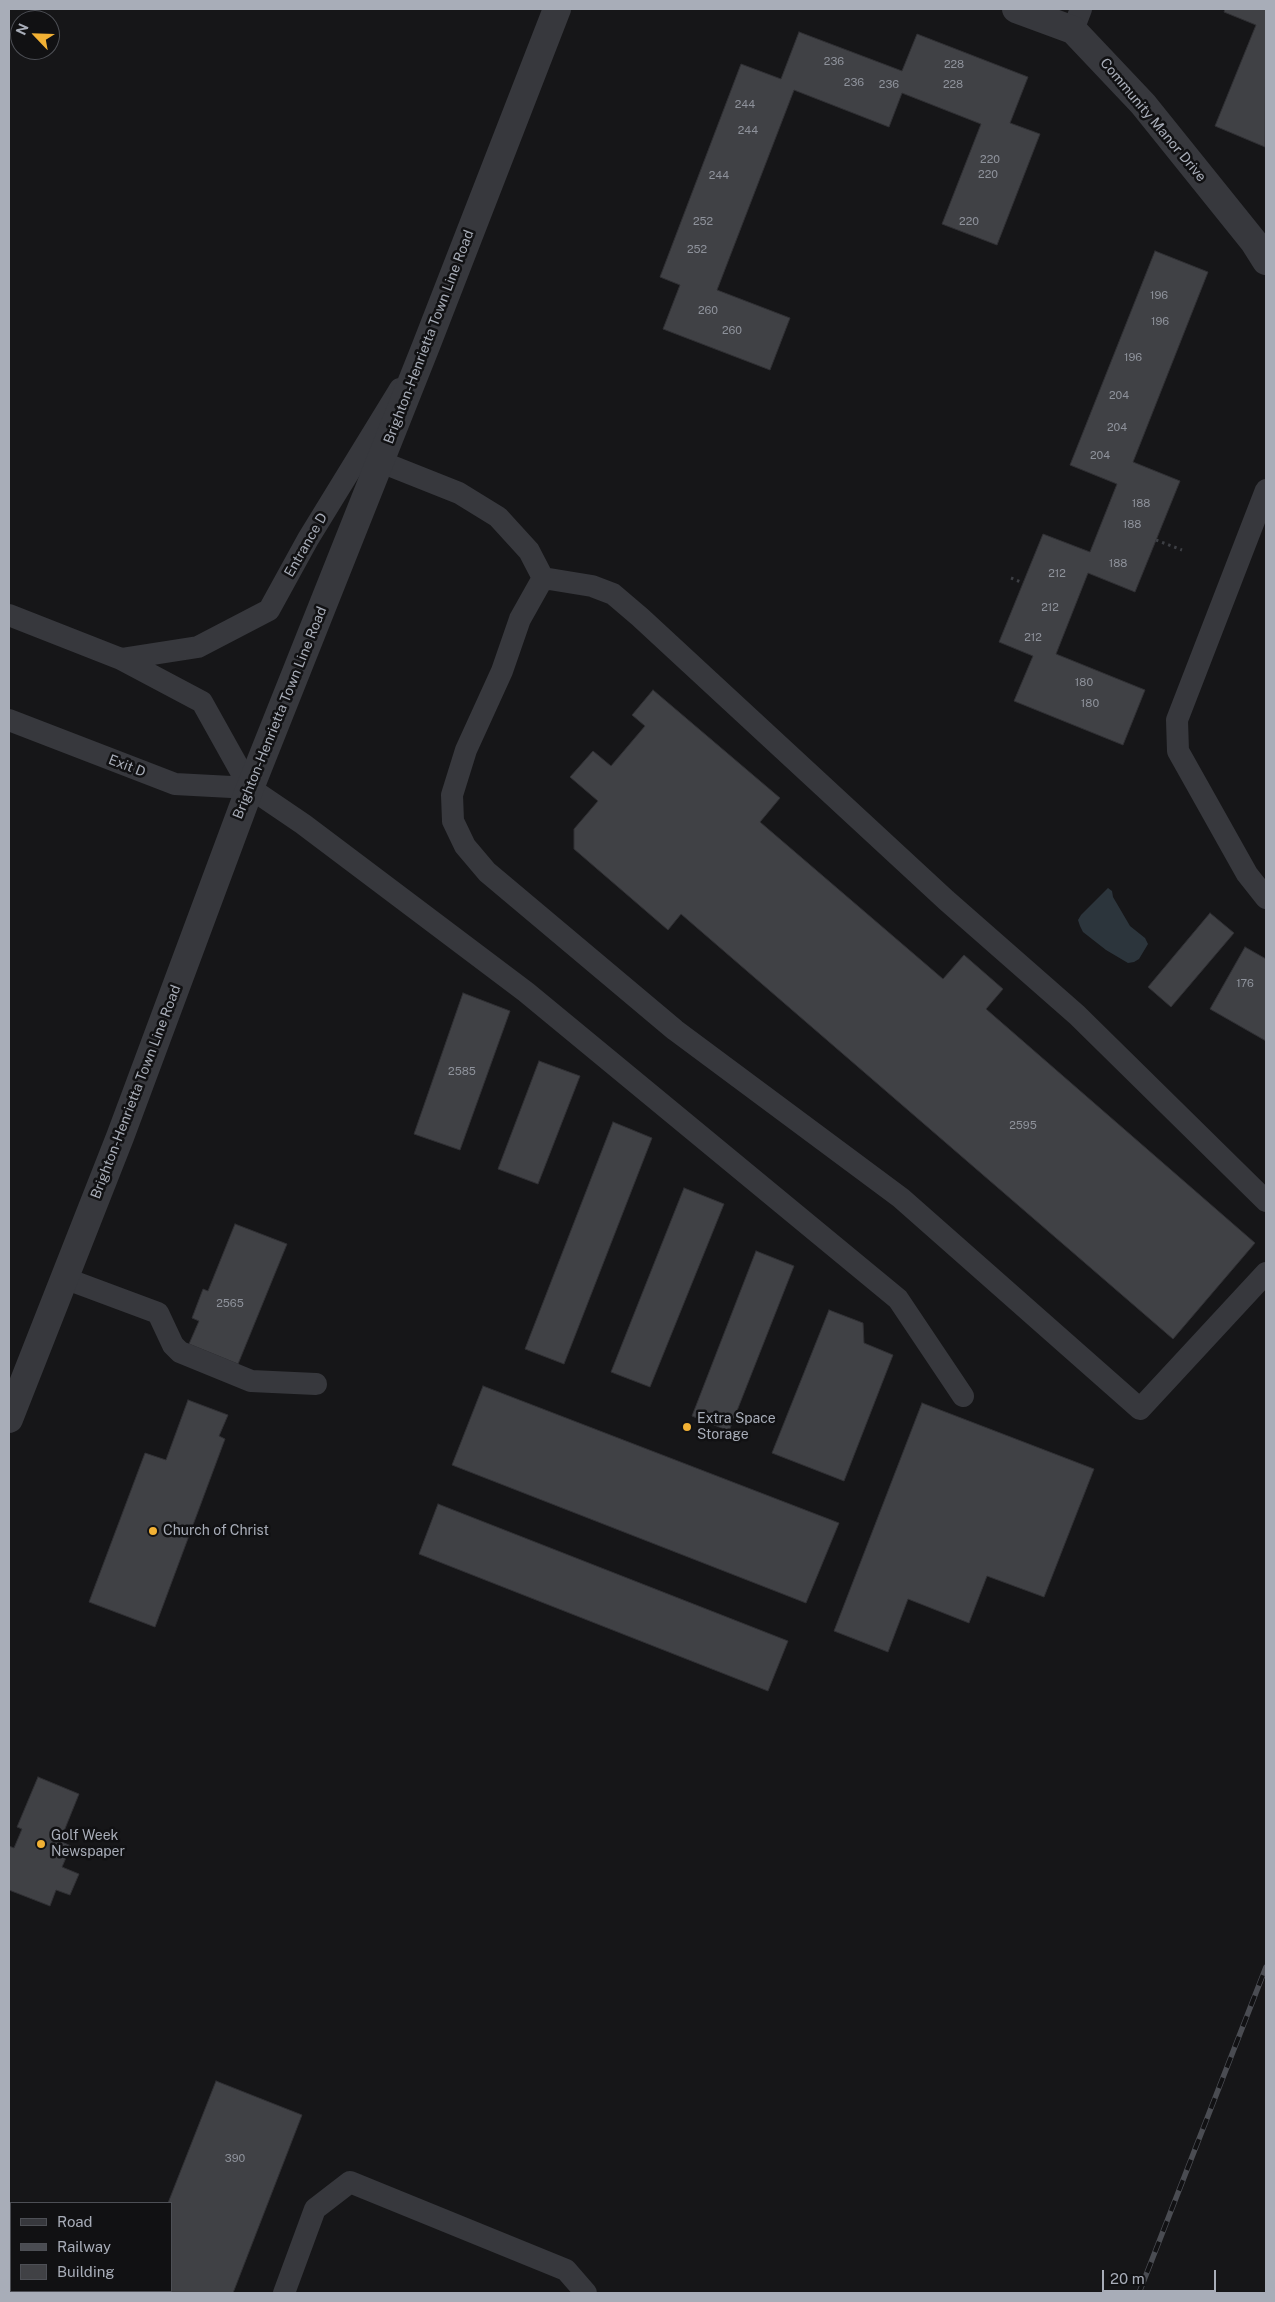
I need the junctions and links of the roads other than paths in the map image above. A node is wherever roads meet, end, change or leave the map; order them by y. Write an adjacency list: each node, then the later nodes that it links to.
1 (556, 9): 5 (street, Brighton-Henrietta Town Line Road)
2 (1016, 9): 3 (street, Community Manor Drive)
3 (1077, 19): 4 (street, Community Manor Drive)
4 (1266, 261)
5 (370, 458): 7 (lane); 9 (lane, Entrance D); 11 (street, Brighton-Henrietta Town Line Road)
6 (1266, 490): 12 (lane)
7 (543, 578): 13 (lane); 14 (lane)
8 (9, 615): 9 (lane)
9 (121, 659): 11 (lane)
10 (9, 720): 11 (lane, Exit D)
11 (250, 788): 15 (street, Brighton-Henrietta Town Line Road); 17 (lane)
12 (1266, 898)
13 (1266, 1201)
14 (1266, 1273)
15 (64, 1278): 16 (lane); 18 (street, Brighton-Henrietta Town Line Road)
16 (316, 1384)
17 (963, 1396)
18 (9, 1419)
19 (284, 2293): 20 (lane)
20 (586, 2293)

